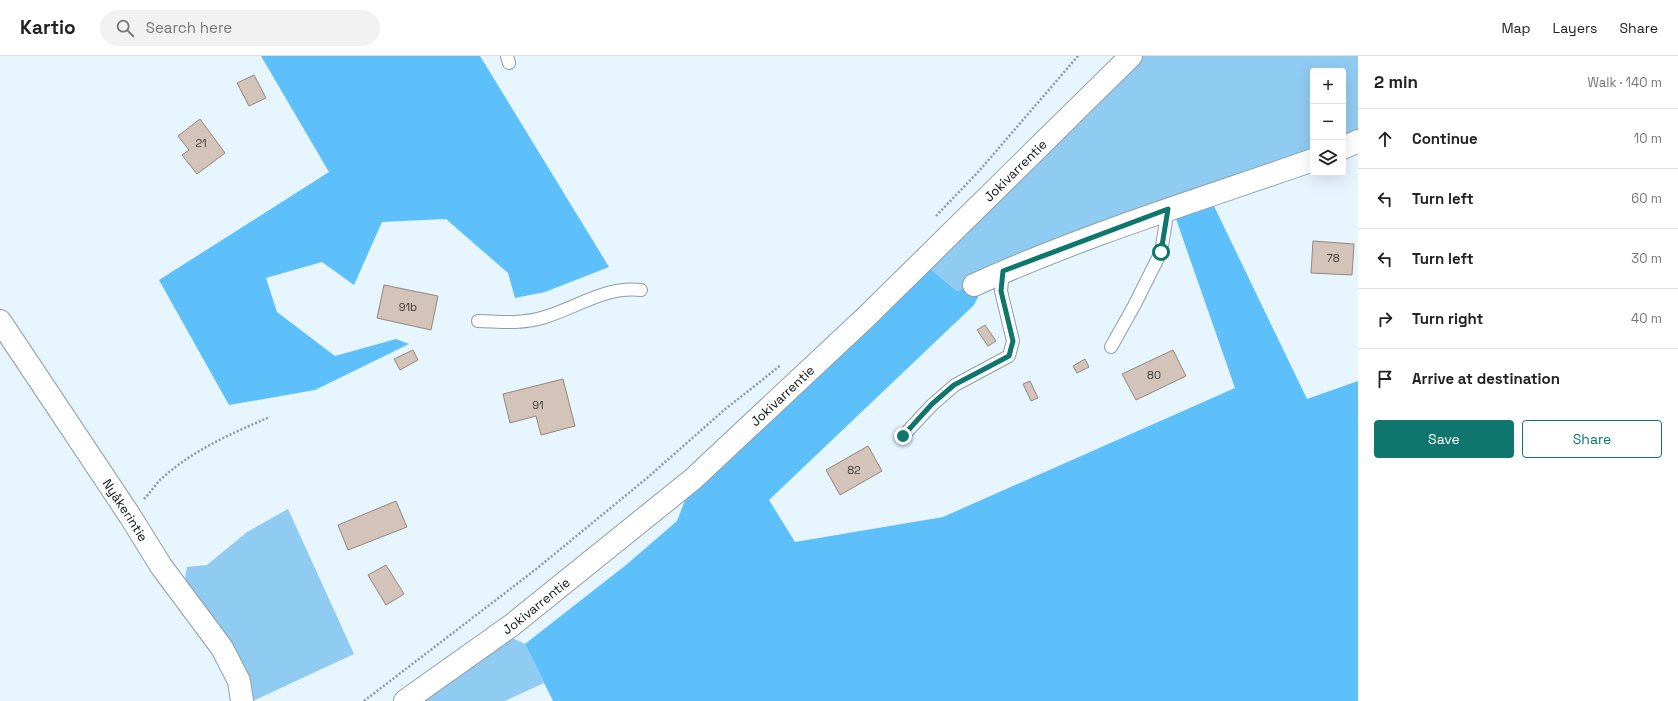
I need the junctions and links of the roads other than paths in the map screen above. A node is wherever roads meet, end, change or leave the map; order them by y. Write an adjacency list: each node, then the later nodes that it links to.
1 (1131, 56): 14 (street, Jokivarrentie)
2 (1358, 141): 3 (street)
3 (1346, 147)
4 (1310, 161): 5 (street)
5 (1168, 209): 6 (street); 11 (lane)
6 (1003, 271): 7 (street); 12 (lane)
7 (974, 285)
8 (641, 290): 10 (lane)
9 (0, 322): 13 (street, Nyåkerintie)
10 (478, 322)
11 (1111, 347)
12 (903, 436)
13 (242, 701)
14 (405, 701)

